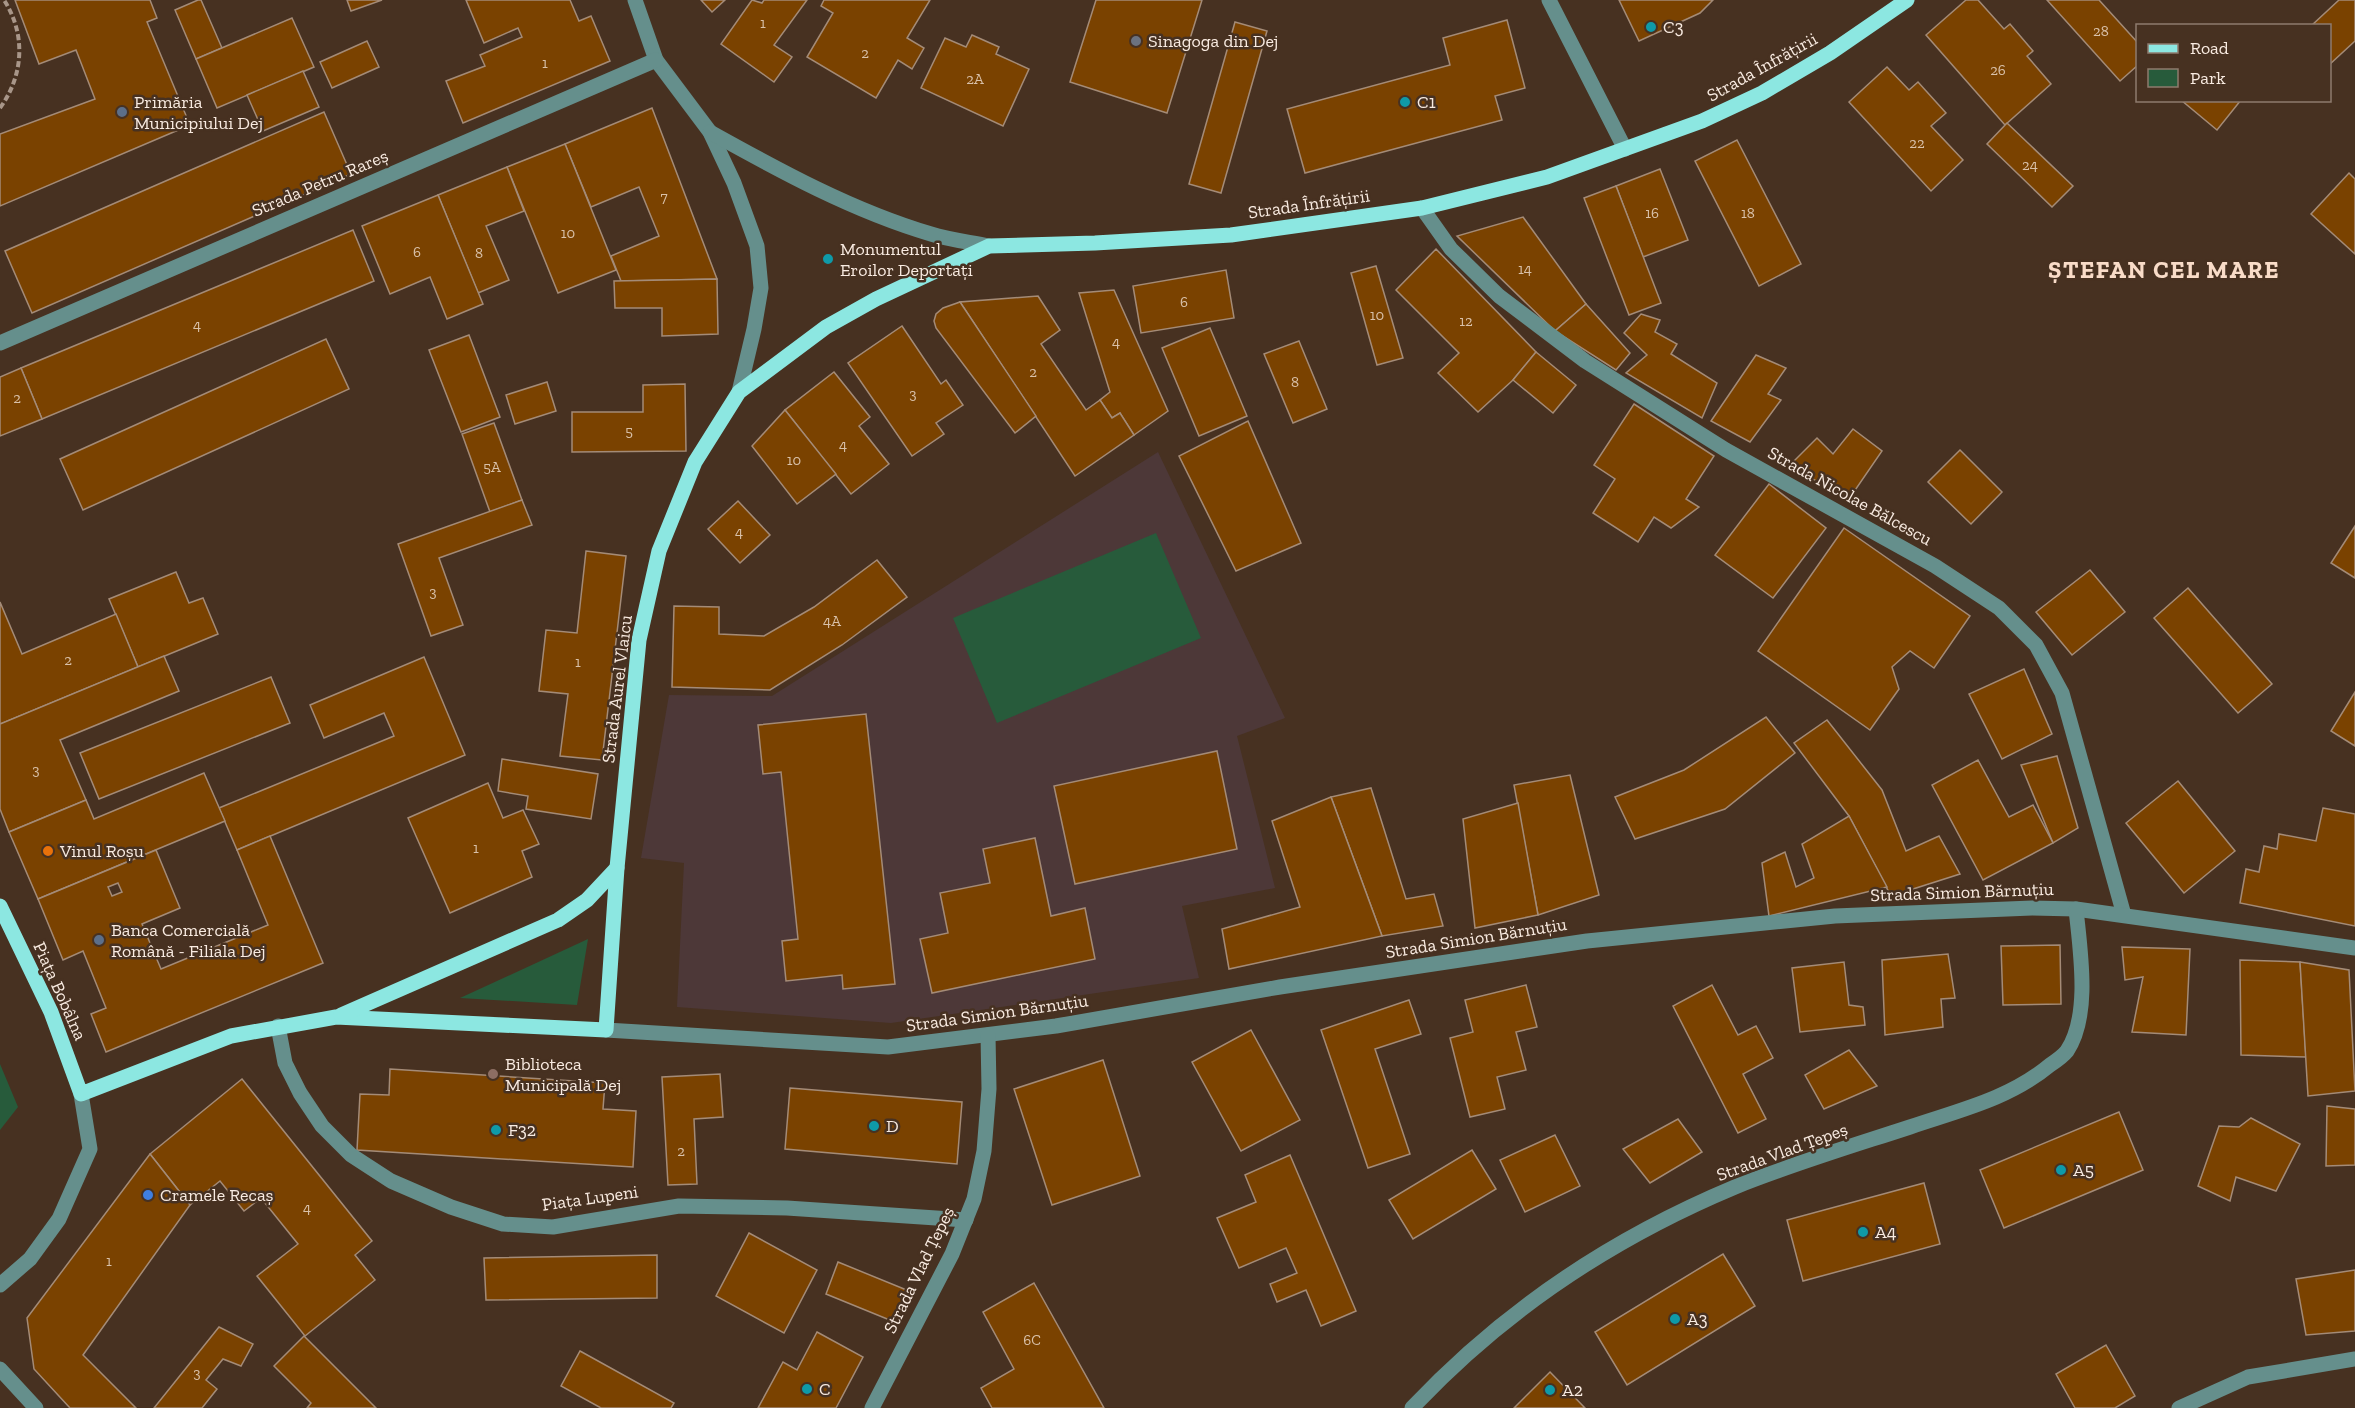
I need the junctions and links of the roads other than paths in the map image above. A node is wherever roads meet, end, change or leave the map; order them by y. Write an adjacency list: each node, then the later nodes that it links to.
1 (634, 0): 4 (street)
2 (1549, 0): 6 (street)
3 (1907, 0): 6 (main road, Strada Înfrățirii)
4 (656, 60): 5 (street); 9 (street, Strada Petru Rareș)
5 (710, 132): 8 (street); 10 (street)
6 (1625, 149): 7 (main road, Strada Înfrățirii)
7 (1422, 208): 8 (main road, Strada Înfrățirii); 14 (street, Strada Nicolae Bălcescu)
8 (989, 246): 10 (main road)
9 (0, 343)
10 (739, 392): 11 (main road, Strada Aurel Vlaicu)
11 (617, 868): 16 (main road); 18 (main road)
12 (0, 906): 20 (main road, Piața Bobâlna)
13 (2076, 909): 14 (street, Strada Simion Bărnuțiu); 19 (street, Strada Simion Bărnuțiu); 27 (street, Strada Vlad Țepeș)
14 (2124, 915): 15 (street, Strada Simion Bărnuțiu)
15 (2355, 948)
16 (336, 1017): 17 (main road); 18 (main road)
17 (278, 1026): 20 (main road); 21 (street, Piața Lupeni)
18 (606, 1030): 19 (street, Strada Simion Bărnuțiu)
19 (988, 1035): 21 (street, Strada Vlad Țepeș)
20 (81, 1094): 22 (street)
21 (966, 1220): 26 (street, Strada Vlad Țepeș)
22 (0, 1285)
23 (2355, 1359): 28 (street)
24 (0, 1369): 25 (street)
25 (36, 1408)
26 (872, 1408)
27 (1412, 1408)
28 (2179, 1408)

